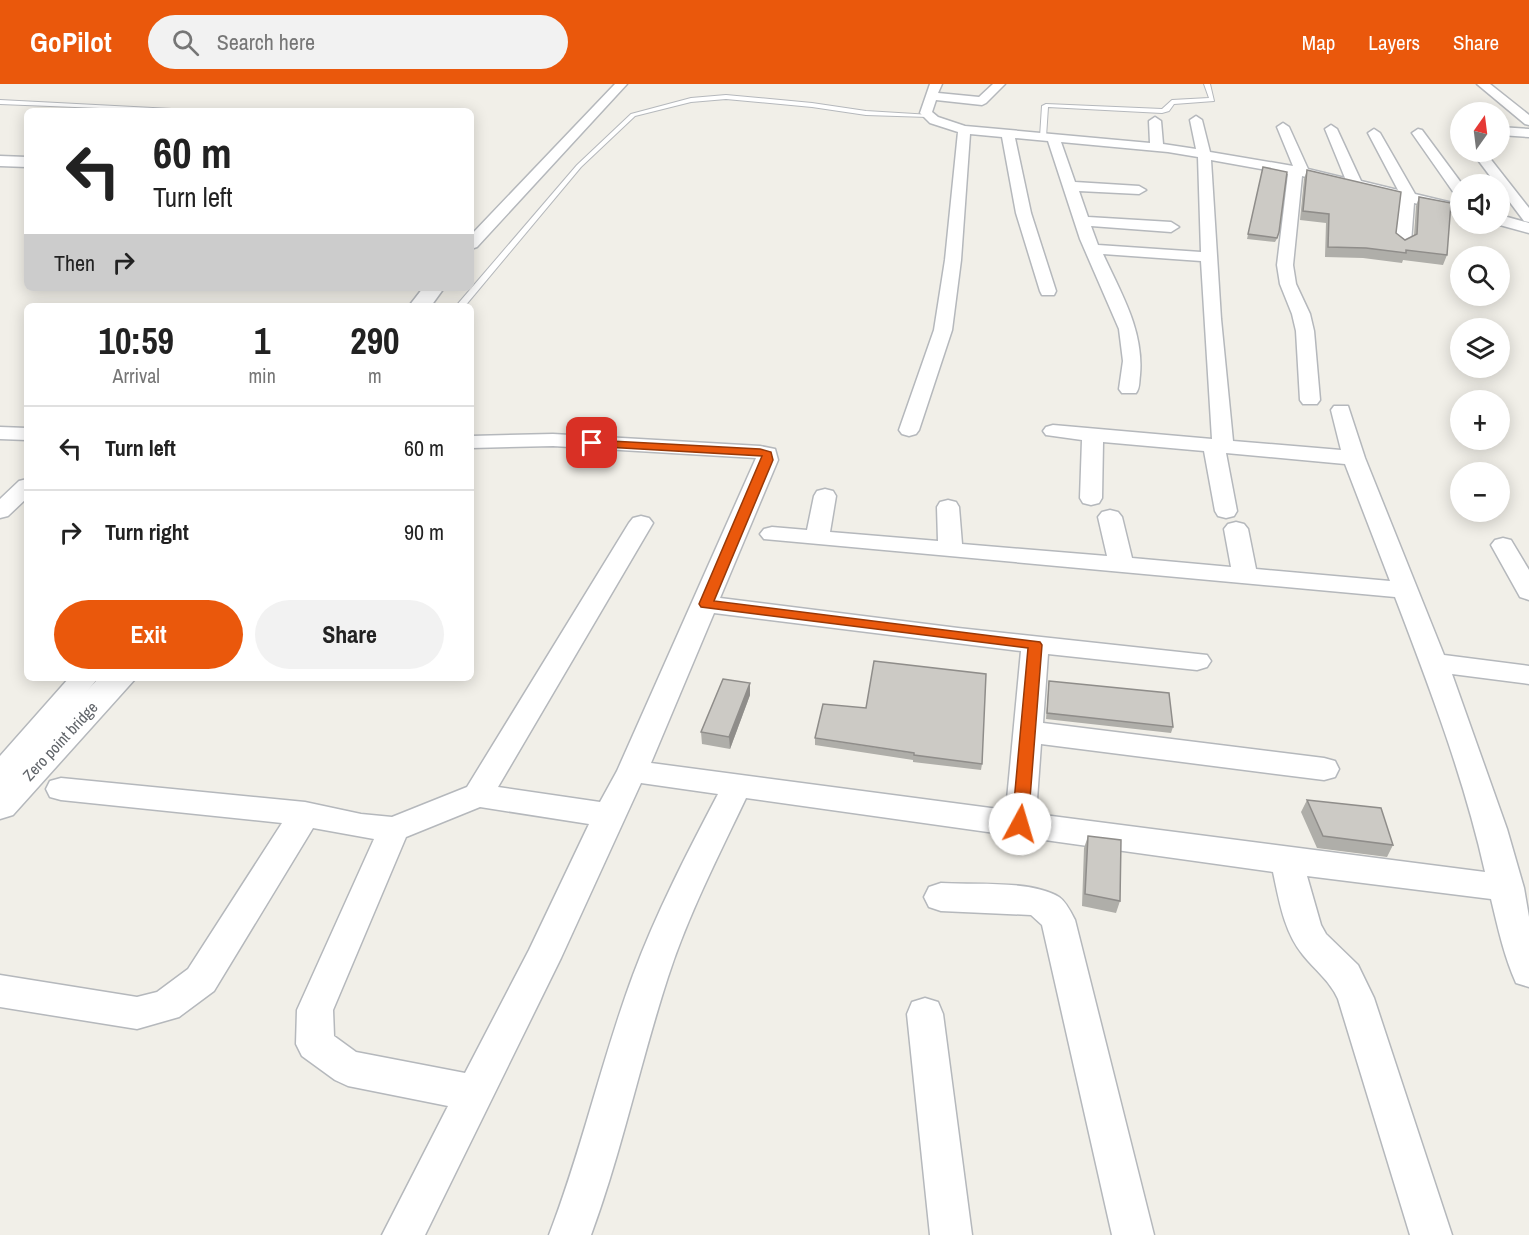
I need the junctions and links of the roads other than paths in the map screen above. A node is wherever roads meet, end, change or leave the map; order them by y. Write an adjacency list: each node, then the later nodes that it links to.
1 (621, 84): 42 (street)
2 (999, 84): 5 (street)
3 (1207, 84): 21 (lane)
4 (1483, 84): 11 (street)
5 (933, 90): 8 (street)
6 (0, 102): 7 (lane)
7 (115, 108)
8 (928, 115): 14 (street); 46 (lane)
9 (1196, 120): 24 (street)
10 (1155, 121): 22 (street)
11 (1529, 121)
12 (1283, 127): 30 (street)
13 (1331, 129): 32 (street)
14 (964, 130): 19 (street); 55 (street)
15 (1510, 132): 18 (street)
16 (1374, 133): 35 (street)
17 (1418, 133): 31 (street)
18 (1529, 133)
19 (1008, 134): 21 (street); 49 (street)
20 (1510, 135): 23 (street)
21 (1048, 137): 22 (street); 25 (street)
22 (1158, 147): 24 (street)
23 (1529, 149)
24 (1204, 154): 30 (street); 45 (street)
25 (1059, 155): 26 (street); 33 (street)
26 (1076, 156)
27 (0, 160): 28 (street)
28 (24, 162)
29 (1487, 162): 37 (street)
30 (1298, 171): 32 (street); 53 (street)
31 (1450, 178)
32 (1355, 184): 35 (street)
33 (1069, 186): 34 (street); 38 (street)
34 (1139, 190)
35 (1408, 195): 36 (street); 43 (street)
36 (1450, 206)
37 (1529, 218)
38 (1082, 221): 40 (street); 44 (street)
39 (1510, 223): 41 (street)
40 (1171, 227)
41 (1529, 228)
42 (474, 241)
43 (1403, 243)
44 (1093, 249): 45 (street); 52 (street)
45 (1208, 257): 61 (street)
46 (474, 290)
47 (432, 291): 50 (street)
48 (473, 291): 51 (lane)
49 (1048, 291)
50 (422, 303)
51 (463, 303)
52 (1129, 389)
53 (1310, 400)
54 (1341, 410): 62 (street)
55 (909, 430)
56 (1053, 431): 59 (street)
57 (0, 433): 58 (street)
58 (24, 434)
59 (1093, 435): 61 (street); 65 (street)
60 (474, 442): 78 (street)
61 (1218, 446): 62 (street); 75 (street)
62 (1354, 458): 76 (street)
63 (24, 489): 67 (street)
64 (825, 496): 71 (street)
65 (1091, 498)
66 (948, 507): 73 (street)
67 (0, 511)
68 (1110, 517): 74 (street)
69 (641, 523): 91 (street)
70 (772, 534): 71 (street)
71 (817, 538): 73 (street)
72 (1503, 545): 77 (street)
73 (950, 549): 74 (street)
74 (1121, 564): 75 (street)
75 (1245, 574): 76 (street)
76 (1406, 590): 81 (street)
77 (1529, 592)
78 (706, 604): 79 (street); 87 (street)
79 (1035, 645): 80 (street); 85 (street)
80 (1197, 662)
81 (1434, 663): 82 (street); 98 (street)
82 (1529, 675)
83 (81, 681): 88 (street)
84 (116, 681): 92 (street, Zero point bridge)
85 (1029, 732): 86 (street); 95 (street)
86 (1324, 769)
87 (632, 771): 89 (street); 94 (street)
88 (0, 776)
89 (737, 786): 95 (street); 105 (street)
90 (61, 789): 93 (street)
91 (478, 795): 94 (street); 96 (street)
92 (0, 805)
93 (305, 814): 96 (street); 101 (street)
94 (609, 815): 103 (street)
95 (1020, 824): 97 (street)
96 (394, 829): 103 (street)
97 (1287, 861): 98 (street); 108 (street)
98 (1507, 888): 100 (street)
99 (941, 897): 107 (street)
100 (1525, 952)
101 (0, 991)
102 (925, 1014): 106 (street)
103 (475, 1093): 104 (street)
104 (403, 1235)
105 (570, 1235)
106 (951, 1235)
107 (1133, 1235)
108 (1431, 1235)

